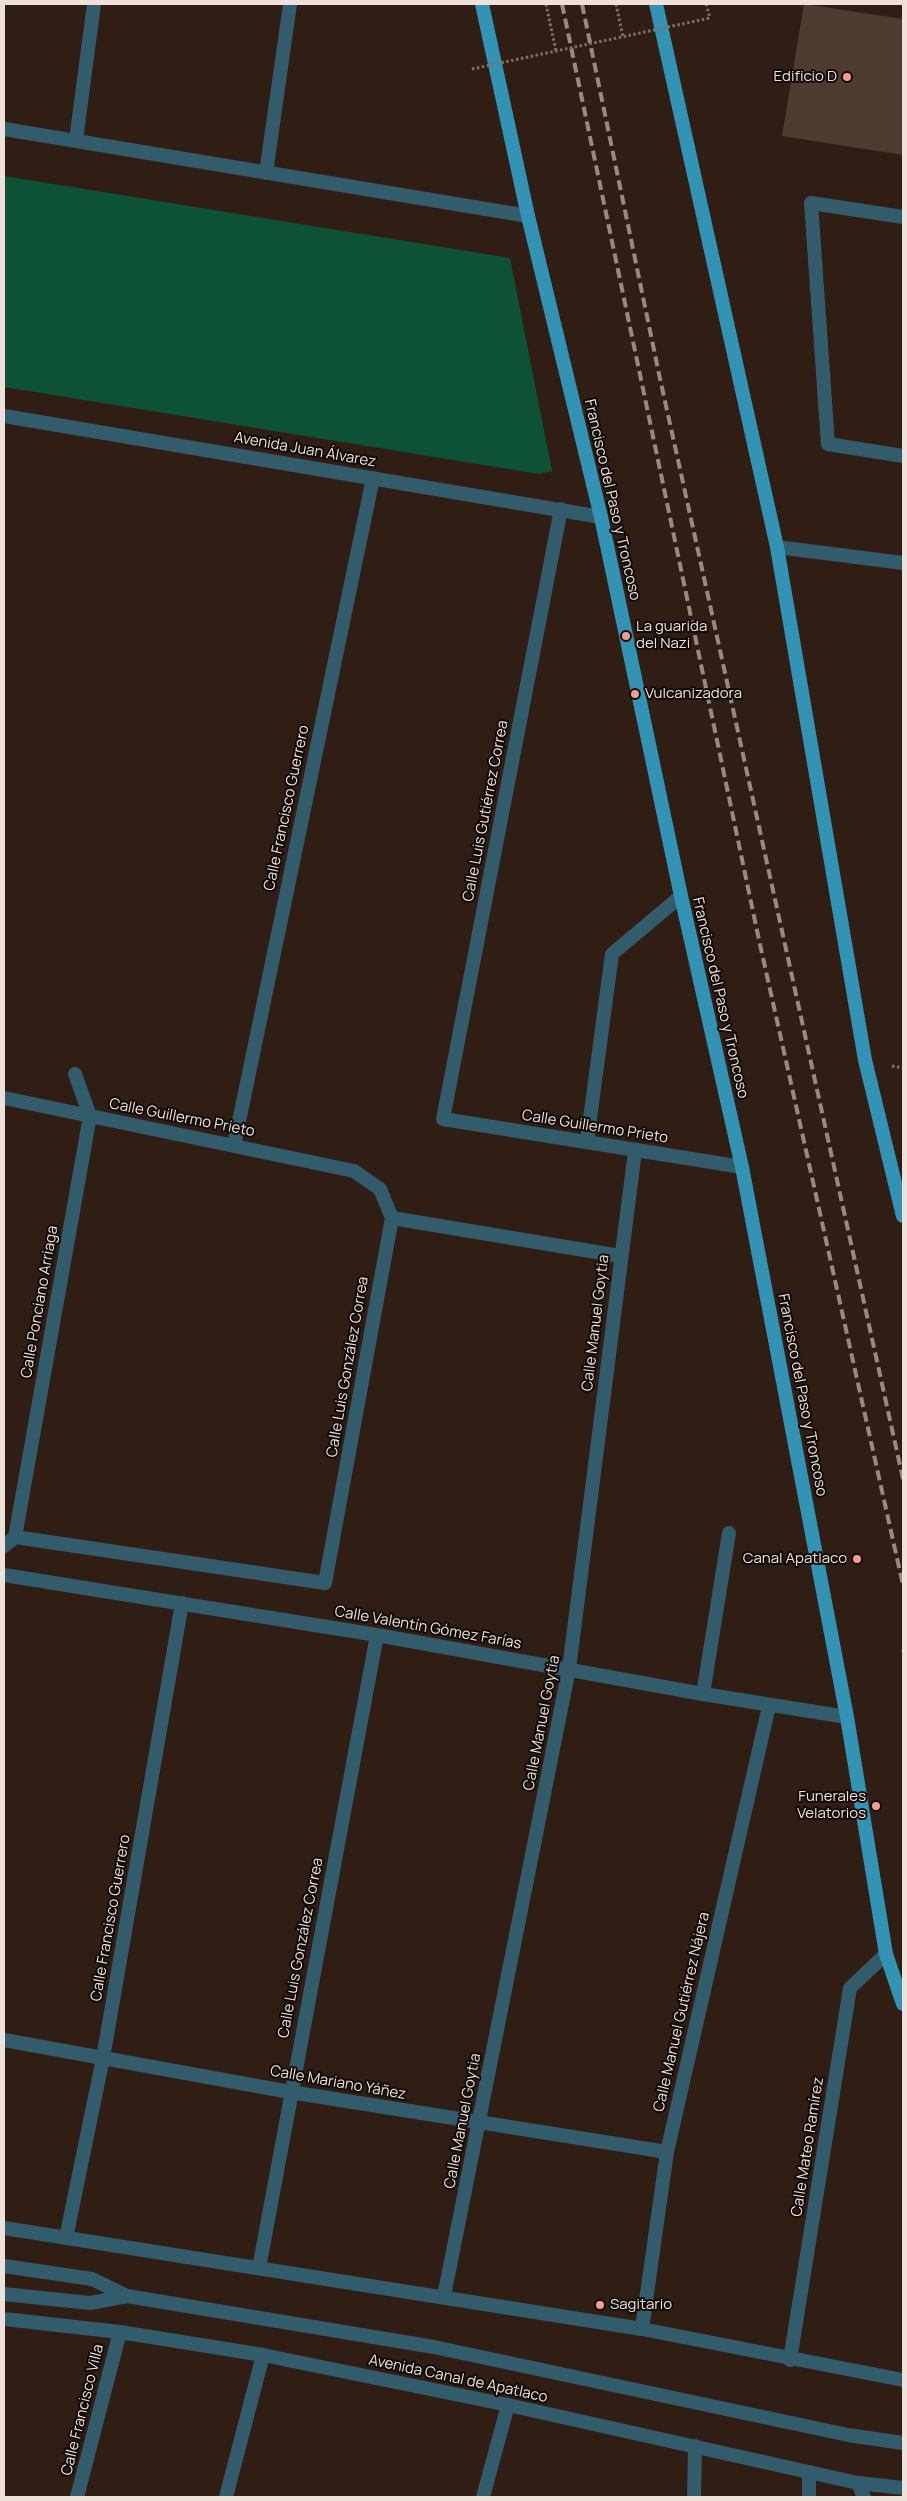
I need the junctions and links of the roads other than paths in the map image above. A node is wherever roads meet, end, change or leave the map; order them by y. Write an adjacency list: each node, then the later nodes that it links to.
1 (94, 4): 6 (street)
2 (290, 4): 7 (street)
3 (656, 4): 15 (main road)
4 (482, 6): 8 (main road, Francisco del Paso y Troncoso)
5 (4, 129): 6 (street)
6 (76, 140): 7 (street)
7 (266, 173): 8 (street)
8 (528, 216): 14 (main road, Francisco del Paso y Troncoso)
9 (903, 217): 11 (street)
10 (4, 416): 12 (street, Avenida Juan Álvarez)
11 (903, 456)
12 (373, 478): 13 (street, Avenida Juan Álvarez); 23 (street, Calle Francisco Guerrero)
13 (561, 510): 14 (street, Avenida Juan Álvarez); 21 (street, Calle Luis Gutiérrez Correa)
14 (601, 517): 17 (main road, Francisco del Paso y Troncoso)
15 (777, 547): 16 (street); 26 (main road)
16 (903, 563)
17 (681, 896): 22 (street); 25 (main road, Francisco del Paso y Troncoso)
18 (75, 1074): 20 (street, Calle Ponciano Arriaga)
19 (4, 1098): 20 (street, Calle Guillermo Prieto)
20 (90, 1116): 23 (street, Calle Guillermo Prieto); 30 (street, Calle Ponciano Arriaga)
21 (443, 1119): 22 (street, Calle Guillermo Prieto)
22 (587, 1142): 24 (street, Calle Guillermo Prieto)
23 (234, 1144): 27 (street, Calle Guillermo Prieto)
24 (636, 1151): 25 (street, Calle Guillermo Prieto); 28 (street, Calle Manuel Goytia)
25 (742, 1167): 38 (main road, Francisco del Paso y Troncoso)
26 (903, 1216)
27 (392, 1218): 28 (street); 30 (street, Calle Luis González Correa)
28 (620, 1256): 35 (street, Calle Manuel Goytia)
29 (729, 1532): 36 (street)
30 (16, 1537): 31 (street)
31 (4, 1546)
32 (4, 1575): 33 (street, Calle Valentín Gómez Farías)
33 (182, 1603): 34 (street, Calle Valentín Gómez Farías); 42 (street, Calle Francisco Guerrero)
34 (377, 1635): 35 (street, Calle Valentín Gómez Farías); 43 (street, Calle Luis González Correa)
35 (570, 1669): 36 (street, Calle Valentín Gómez Farías); 44 (street, Calle Manuel Goytia)
36 (703, 1694): 37 (street, Calle Valentín Gómez Farías)
37 (769, 1706): 38 (street, Calle Valentín Gómez Farías); 45 (street, Calle Manuel Gutiérrez Nájera)
38 (847, 1717): 39 (main road, Francisco del Paso y Troncoso)
39 (886, 1954): 40 (main road, Francisco del Paso y Troncoso); 57 (street, Calle Mateo Ramírez)
40 (903, 2004)
41 (4, 2040): 42 (street, Calle Mariano Yáñez)
42 (103, 2058): 43 (street, Calle Mariano Yáñez); 47 (street, Calle Francisco Guerrero)
43 (290, 2092): 44 (street, Calle Mariano Yáñez); 49 (street, Calle Luis González Correa)
44 (480, 2124): 45 (street, Calle Mariano Yáñez); 52 (street, Calle Manuel Goytia)
45 (667, 2152): 54 (street, Calle Manuel Gutiérrez Nájera)
46 (4, 2228): 47 (street)
47 (66, 2238): 49 (street)
48 (4, 2266): 51 (street)
49 (259, 2268): 52 (street)
50 (4, 2294): 51 (street)
51 (127, 2296): 60 (street)
52 (444, 2296): 54 (street)
53 (4, 2319): 55 (street, Avenida Canal de Apatlaco)
54 (642, 2329): 57 (street)
55 (120, 2332): 56 (street, Avenida Canal de Apatlaco); 65 (street, Calle Francisco Villa)
56 (263, 2355): 59 (street, Avenida Canal de Apatlaco); 66 (street)
57 (790, 2360): 58 (street)
58 (903, 2380)
59 (508, 2405): 61 (street, Avenida Canal de Apatlaco); 67 (street)
60 (903, 2443)
61 (695, 2446): 62 (street, Avenida Canal de Apatlaco); 68 (street)
62 (809, 2472): 63 (street, Avenida Canal de Apatlaco); 69 (street)
63 (858, 2483): 64 (street, Avenida Canal de Apatlaco); 70 (street)
64 (899, 2485)
65 (77, 2497)
66 (226, 2497)
67 (483, 2497)
68 (694, 2497)
69 (809, 2497)
70 (864, 2497)

